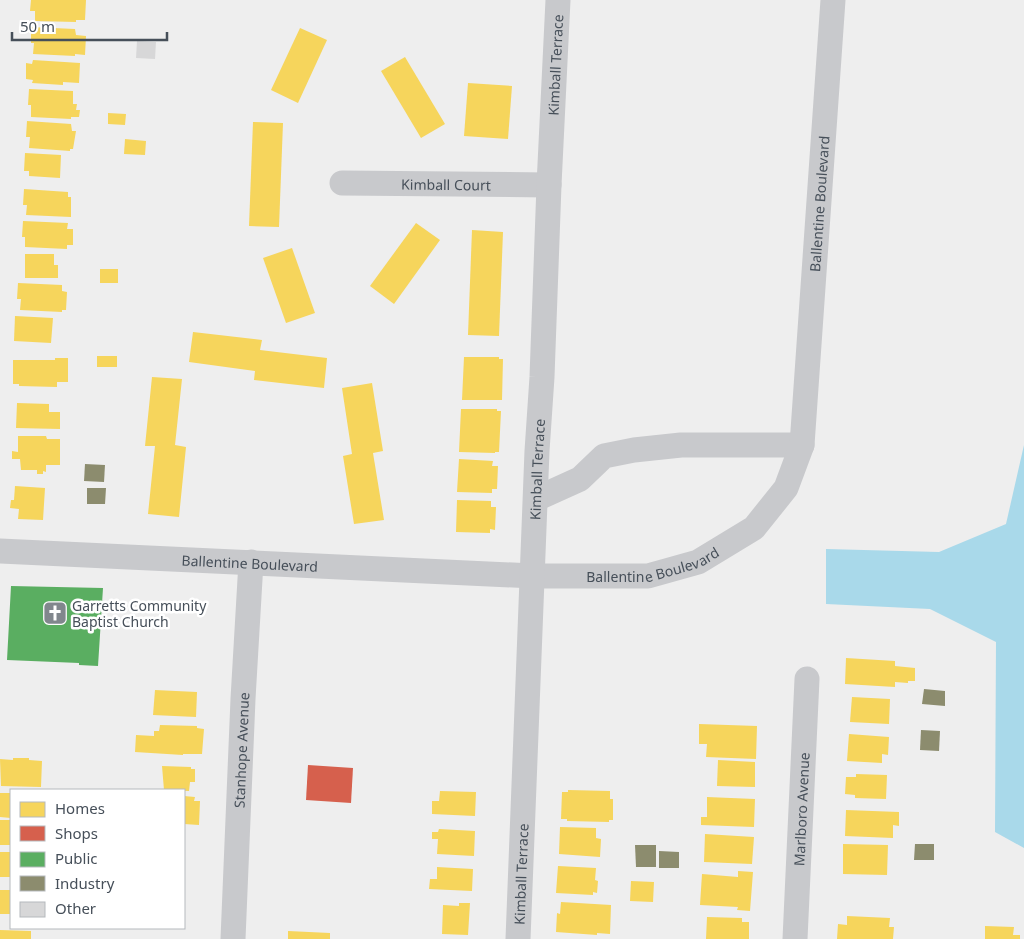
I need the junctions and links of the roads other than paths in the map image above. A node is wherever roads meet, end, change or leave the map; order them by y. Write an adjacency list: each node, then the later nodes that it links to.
1 (558, 0): 4 (street, Kimball Terrace)
2 (833, 0): 5 (street, Ballentine Boulevard)
3 (342, 183): 4 (street, Kimball Court)
4 (549, 185): 6 (street, Kimball Terrace)
5 (802, 445): 6 (street); 9 (street, Ballentine Boulevard)
6 (536, 498): 9 (street, Kimball Terrace)
7 (0, 551): 8 (street, Ballentine Boulevard)
8 (251, 562): 9 (street, Ballentine Boulevard); 11 (street, Stanhope Avenue)
9 (534, 576): 12 (street, Kimball Terrace)
10 (807, 679): 13 (street, Marlboro Avenue)
11 (233, 939)
12 (518, 939)
13 (795, 939)

